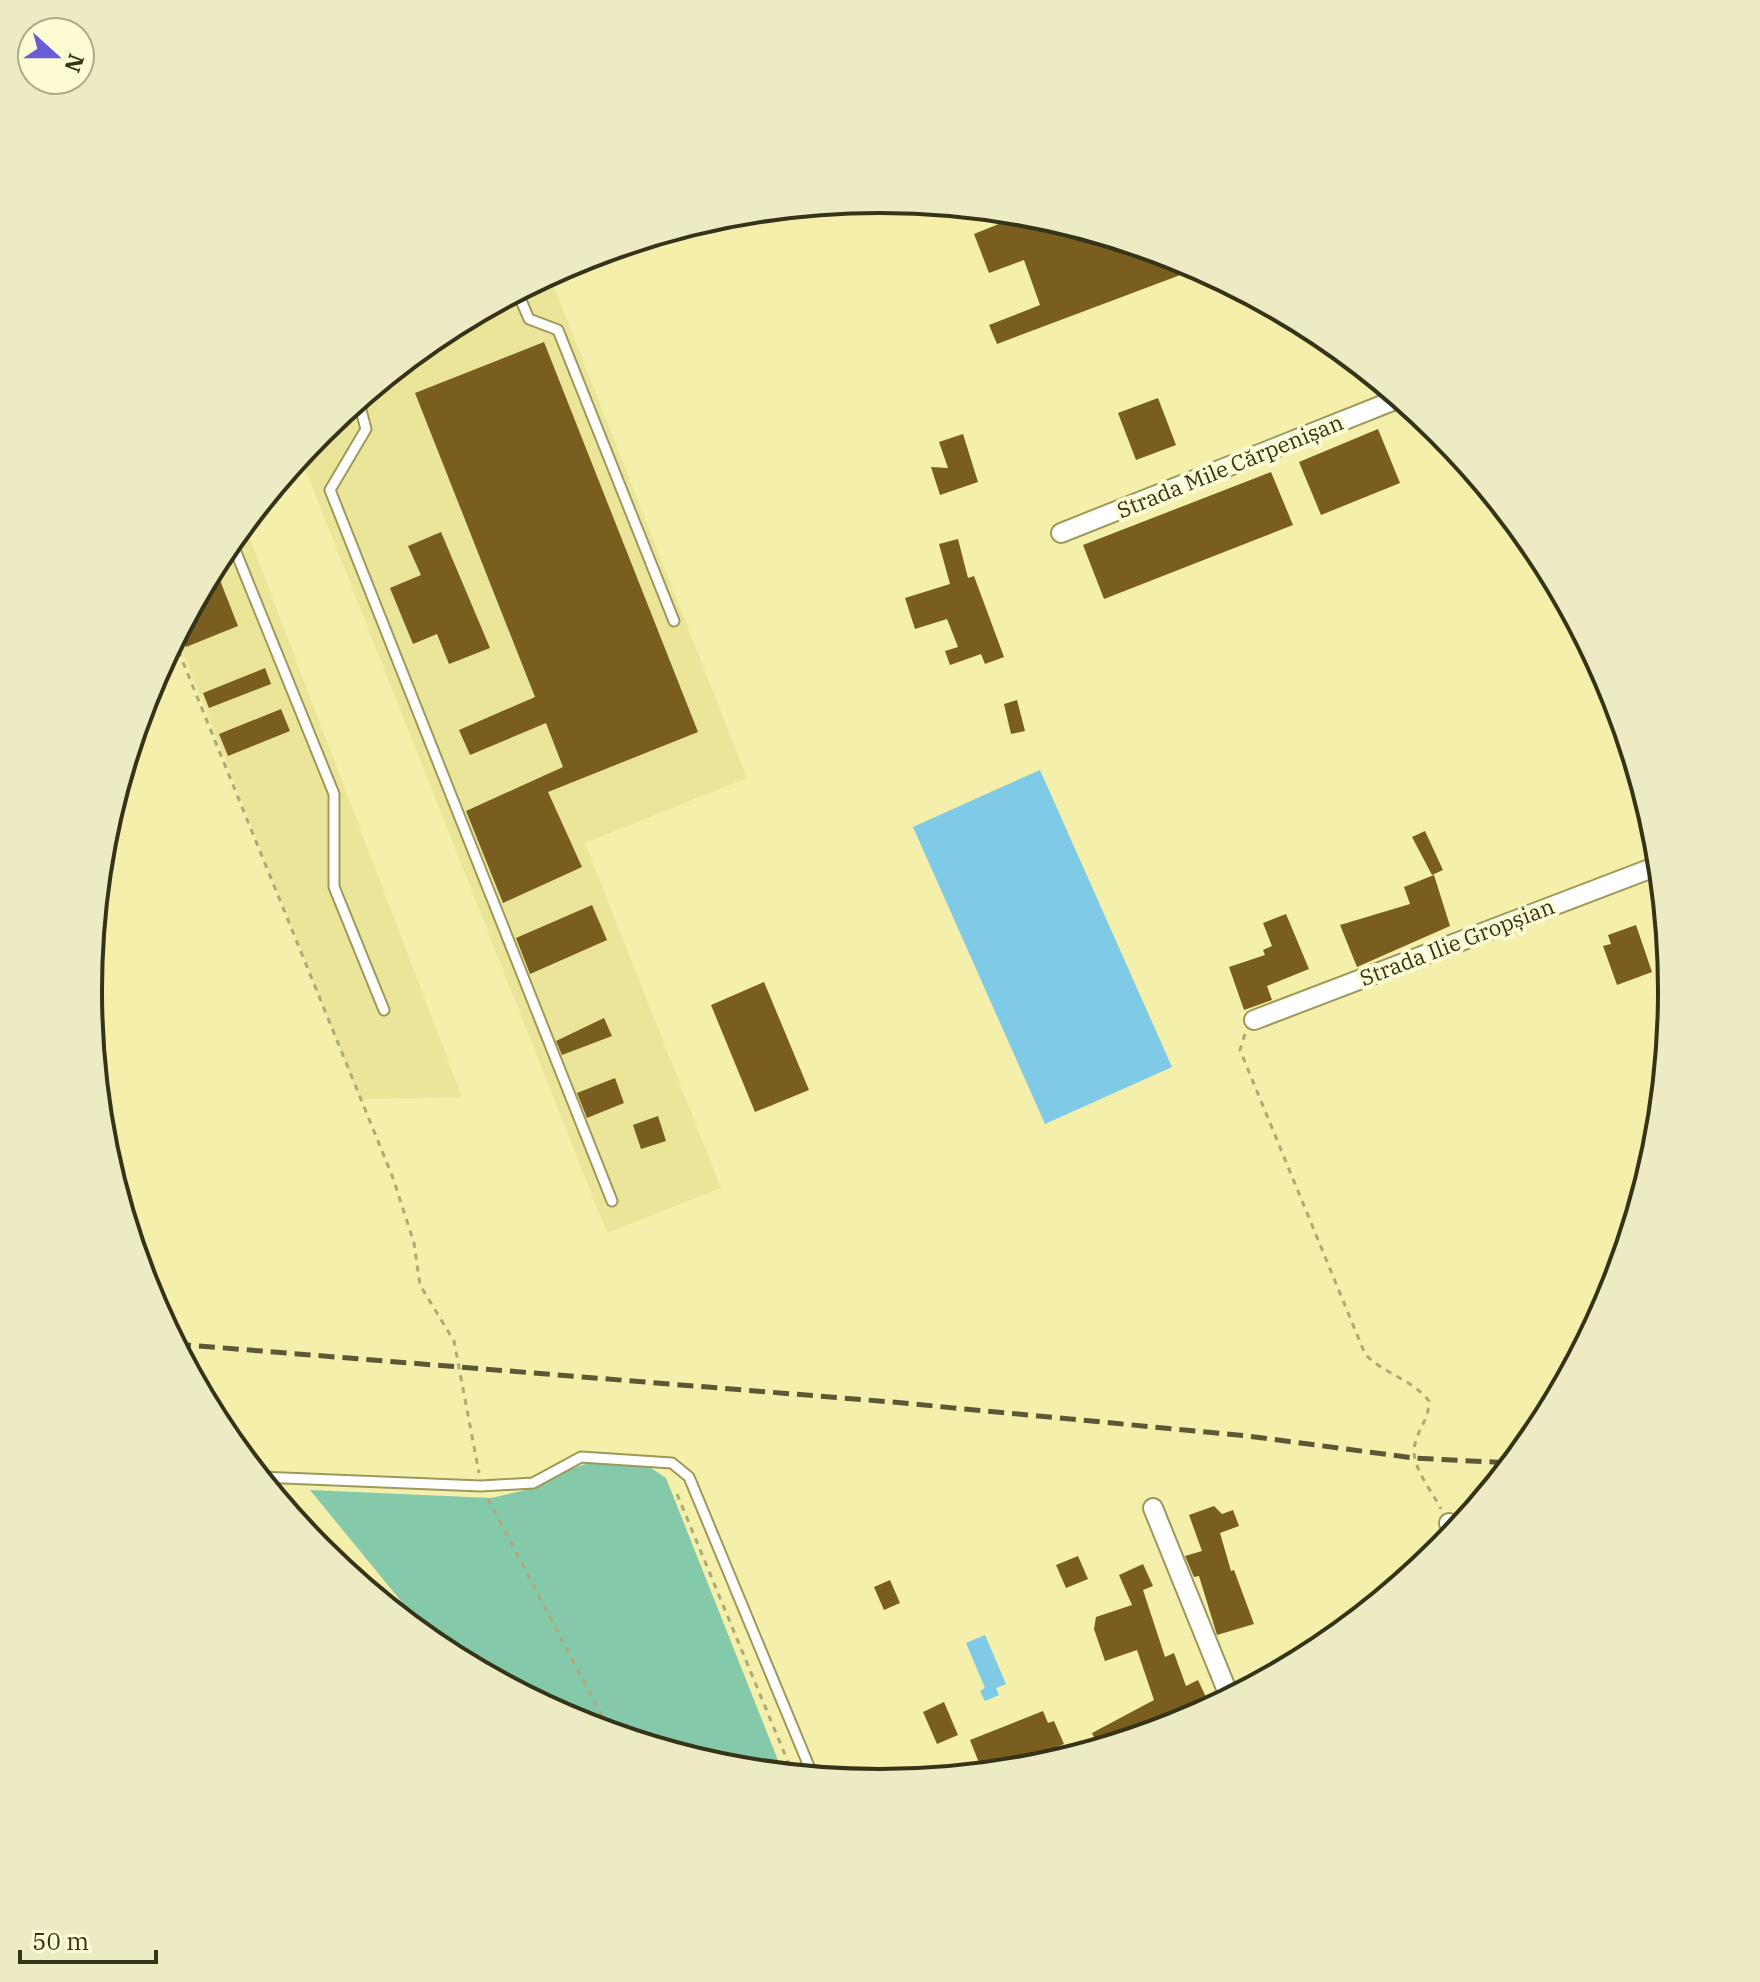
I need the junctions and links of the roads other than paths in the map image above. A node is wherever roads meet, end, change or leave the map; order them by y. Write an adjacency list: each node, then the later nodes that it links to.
1 (521, 301): 6 (lane)
2 (1389, 402): 4 (street, Strada Mile Cărpenișan)
3 (361, 411): 10 (lane)
4 (1061, 533)
5 (237, 554): 8 (lane)
6 (674, 621)
7 (1648, 870): 9 (street, Strada Ilie Gropșian)
8 (384, 1010)
9 (1254, 1020)
10 (612, 1201)
11 (273, 1478): 14 (lane)
12 (1153, 1508): 13 (street)
13 (1226, 1688)
14 (808, 1765)

